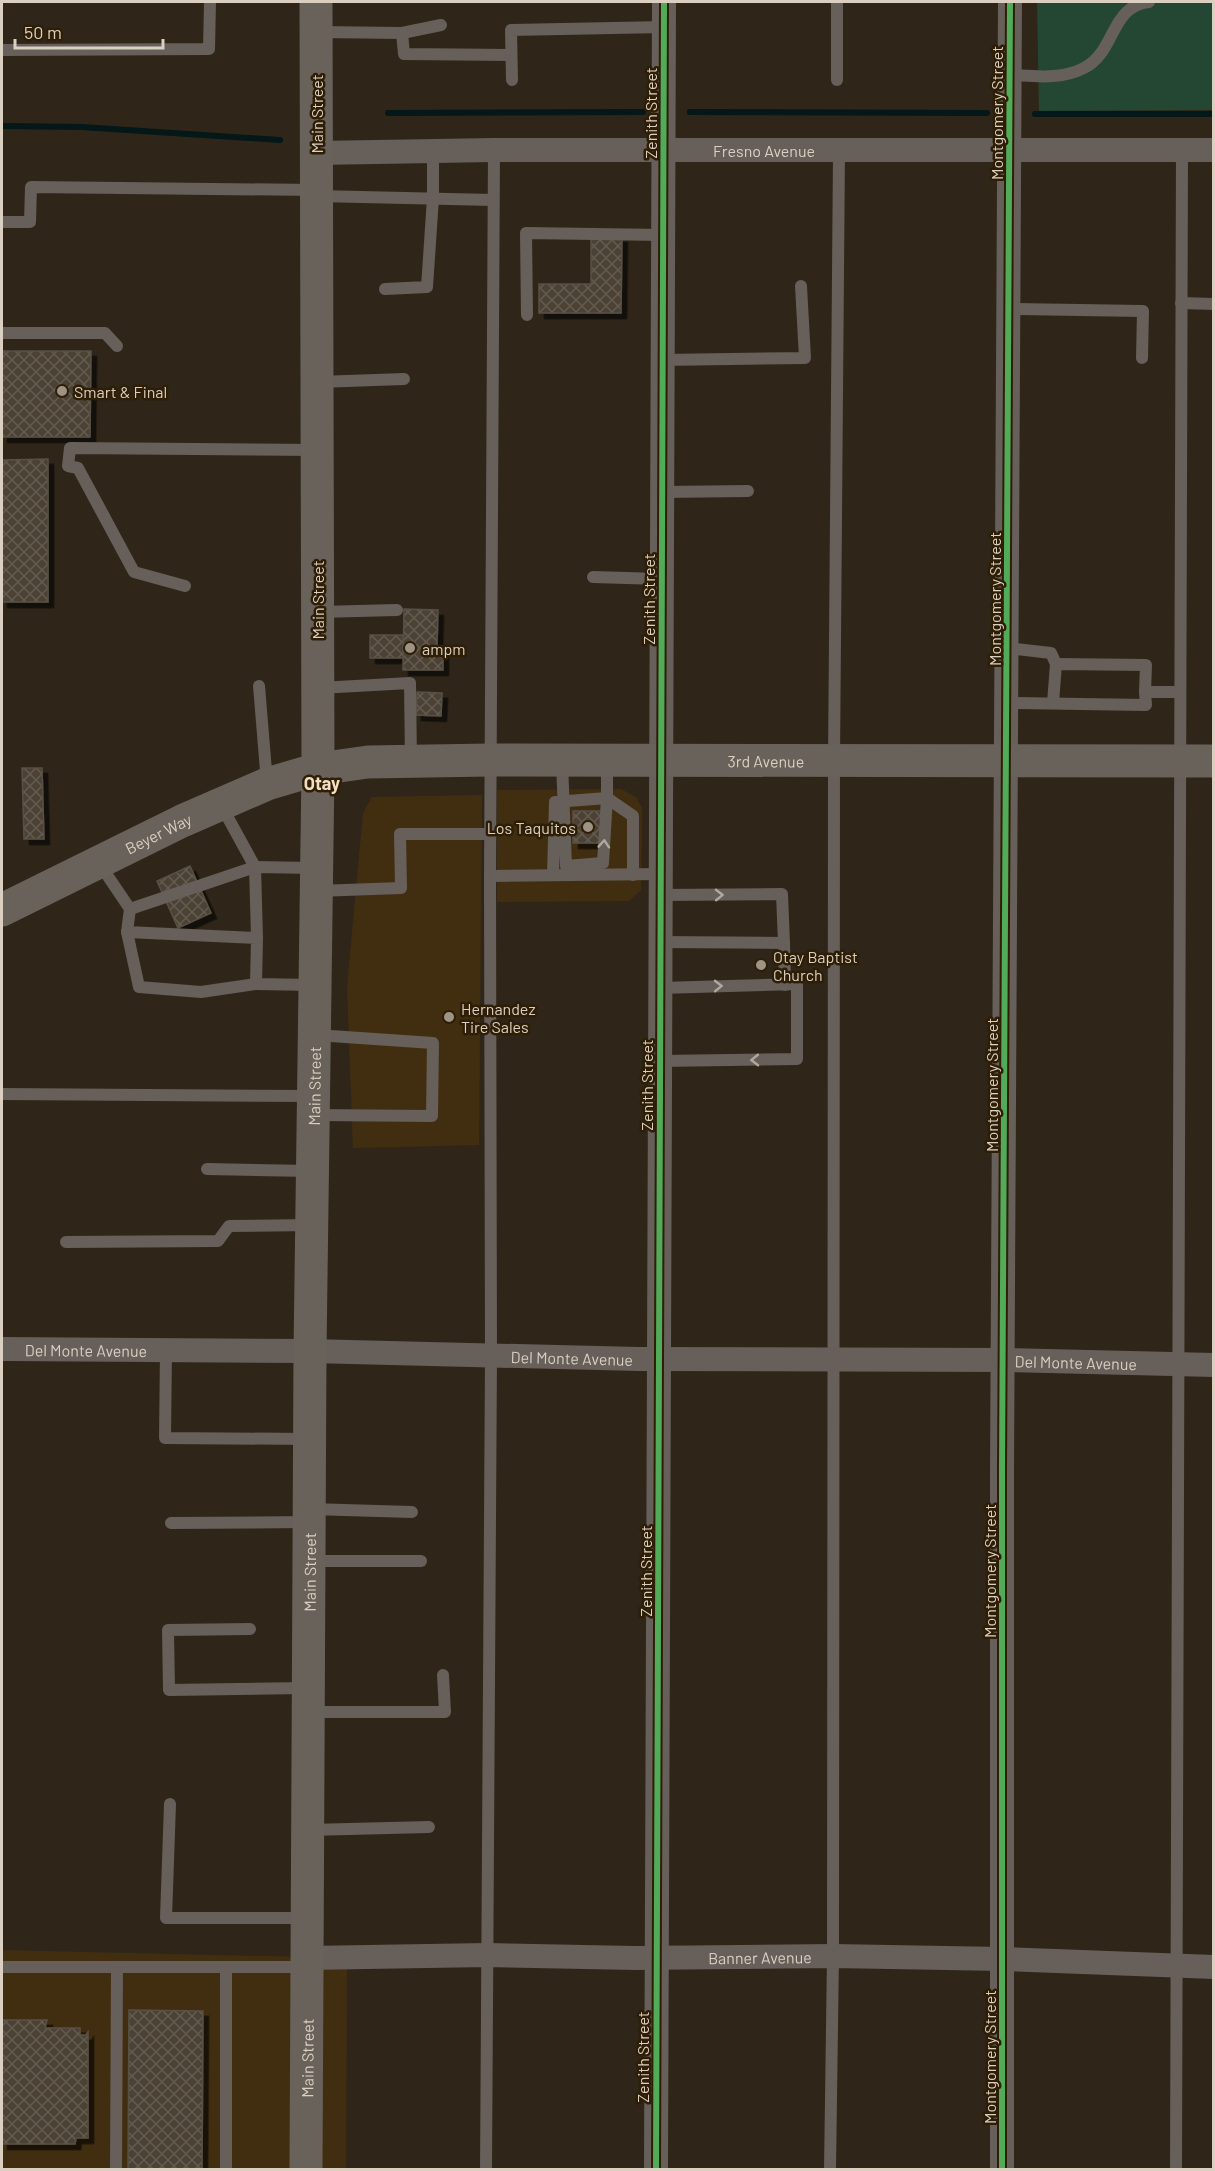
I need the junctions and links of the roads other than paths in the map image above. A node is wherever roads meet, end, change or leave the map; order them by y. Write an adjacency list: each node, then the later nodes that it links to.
1 (210, 2): 10 (lane)
2 (664, 2): 8 (street, Zenith Street)
3 (837, 2): 14 (lane)
4 (1010, 2): 12 (street, Montgomery Street)
5 (1149, 2): 12 (lane)
6 (316, 17): 9 (lane); 22 (main road, Main Street)
7 (441, 25): 9 (lane)
8 (664, 27): 11 (lane); 17 (street, Zenith Street)
9 (402, 33): 11 (lane)
10 (2, 50)
11 (511, 55): 13 (lane)
12 (1010, 75): 21 (street, Montgomery Street)
13 (512, 80)
14 (837, 80)
15 (1182, 149): 18 (street, Fresno Avenue); 21 (street, Fresno Avenue); 30 (lane)
16 (494, 150): 17 (street, Fresno Avenue); 19 (street, Fresno Avenue); 25 (lane)
17 (663, 150): 20 (street, Fresno Avenue); 27 (street, Zenith Street)
18 (1214, 150)
19 (433, 151): 22 (street, Fresno Avenue); 24 (lane)
20 (839, 151): 21 (street, Fresno Avenue); 60 (lane)
21 (1009, 151): 32 (street, Montgomery Street)
22 (316, 153): 23 (main road, Main Street)
23 (316, 193): 24 (lane); 26 (lane); 39 (main road, Main Street)
24 (433, 198): 25 (lane); 29 (lane)
25 (493, 200): 56 (lane)
26 (2, 222)
27 (663, 235): 33 (lane); 37 (street, Zenith Street)
28 (801, 286): 37 (lane)
29 (385, 289)
30 (1181, 303): 31 (lane); 53 (lane)
31 (1214, 304)
32 (1009, 309): 36 (lane); 48 (street, Montgomery Street)
33 (527, 315)
34 (2, 333): 35 (lane)
35 (117, 346)
36 (1142, 358)
37 (662, 360): 42 (street, Zenith Street)
38 (404, 379): 39 (lane)
39 (316, 382): 40 (main road, Main Street)
40 (317, 450): 45 (lane); 47 (main road, Main Street)
41 (748, 490): 42 (lane)
42 (662, 492): 44 (street, Zenith Street)
43 (593, 577): 44 (lane)
44 (661, 579): 59 (street, Zenith Street)
45 (185, 586)
46 (397, 610): 47 (lane)
47 (318, 612): 51 (main road, Main Street)
48 (1008, 648): 49 (lane); 54 (street, Montgomery Street)
49 (1056, 664): 52 (lane); 55 (lane)
50 (259, 686): 66 (lane)
51 (318, 688): 61 (lane); 65 (main road, Main Street)
52 (1145, 692): 53 (lane); 55 (lane)
53 (1180, 692): 63 (lane)
54 (1008, 703): 55 (lane); 62 (street, Montgomery Street)
55 (1053, 704)
56 (491, 760): 57 (main road, 3rd Avenue); 61 (main road, 3rd Avenue); 70 (lane)
57 (562, 760): 58 (main road, 3rd Avenue); 68 (lane)
58 (607, 760): 59 (main road, 3rd Avenue); 67 (lane)
59 (661, 760): 60 (main road, 3rd Avenue); 77 (street, Zenith Street)
60 (834, 760): 62 (main road, 3rd Avenue); 101 (lane)
61 (411, 761): 65 (main road, 3rd Avenue)
62 (1007, 761): 63 (main road, 3rd Avenue); 102 (street, Montgomery Street)
63 (1179, 761): 64 (main road, 3rd Avenue); 103 (lane)
64 (1214, 761)
65 (318, 769): 66 (main road, Beyer Way); 76 (main road, Main Street)
66 (267, 784): 69 (main road, Beyer Way)
67 (607, 798): 68 (lane); 68 (lane, one-way to 67); 74 (lane)
68 (563, 801): 73 (lane)
69 (221, 804): 71 (main road, Beyer Way); 72 (lane)
70 (490, 834): 75 (lane); 76 (lane)
71 (98, 862): 78 (lane); 79 (main road, Beyer Way)
72 (255, 867): 76 (lane); 78 (lane); 81 (lane)
73 (553, 875): 74 (lane); 75 (lane)
74 (633, 875): 77 (lane)
75 (490, 876): 99 (lane)
76 (317, 880): 85 (main road, Main Street)
77 (660, 885): 82 (street, Zenith Street); 83 (lane, one-way to 83)
78 (130, 909): 80 (lane)
79 (2, 910)
80 (127, 932): 81 (lane); 84 (lane)
81 (257, 938): 84 (lane)
82 (660, 942): 83 (lane); 87 (street, Zenith Street)
83 (784, 943): 86 (lane)
84 (256, 984): 85 (lane)
85 (315, 985): 88 (main road, Main Street)
86 (785, 985): 87 (lane, one-way to 86); 89 (lane, one-way to 89)
87 (660, 988): 89 (street, Zenith Street)
88 (315, 1035): 91 (main road, Main Street); 91 (lane)
89 (660, 1061): 100 (street, Zenith Street)
90 (2, 1094): 91 (lane)
91 (314, 1106): 93 (main road, Main Street)
92 (207, 1169): 93 (lane)
93 (313, 1171): 94 (main road, Main Street)
94 (312, 1225): 95 (lane); 98 (main road, Main Street)
95 (66, 1242)
96 (2, 1349): 97 (street, Del Monte Avenue)
97 (165, 1350): 98 (street, Del Monte Avenue); 105 (lane)
98 (310, 1351): 99 (street, Del Monte Avenue); 105 (main road, Main Street)
99 (491, 1356): 100 (street, Del Monte Avenue); 118 (lane)
100 (659, 1359): 101 (street, Del Monte Avenue); 120 (street, Zenith Street)
101 (832, 1360): 102 (street, Del Monte Avenue); 119 (lane)
102 (1003, 1360): 103 (street, Del Monte Avenue); 121 (street, Montgomery Street)
103 (1177, 1365): 104 (street, Del Monte Avenue); 123 (lane)
104 (1214, 1365)
105 (310, 1438): 107 (main road, Main Street)
106 (412, 1512): 107 (lane)
107 (309, 1516): 108 (lane); 109 (main road, Main Street)
108 (171, 1523)
109 (309, 1561): 110 (lane); 113 (main road, Main Street)
110 (421, 1561)
111 (250, 1629): 113 (lane)
112 (443, 1675): 113 (lane)
113 (308, 1700): 116 (main road, Main Street)
114 (170, 1804): 117 (lane)
115 (429, 1827): 116 (lane)
116 (308, 1830): 117 (main road, Main Street)
117 (307, 1918): 122 (main road, Main Street)
118 (487, 1955): 120 (street, Banner Avenue); 122 (street, Banner Avenue); 131 (lane)
119 (833, 1956): 120 (street, Banner Avenue); 121 (street, Banner Avenue); 133 (lane)
120 (655, 1958): 132 (street, Zenith Street)
121 (1002, 1959): 123 (street, Banner Avenue); 134 (street, Montgomery Street)
122 (307, 1962): 127 (lane); 130 (main road, Main Street)
123 (1177, 1966): 124 (street, Banner Avenue); 135 (lane)
124 (1214, 1966)
125 (2, 1967): 126 (lane)
126 (117, 1967): 127 (lane); 128 (lane)
127 (226, 1967): 129 (lane)
128 (116, 2169)
129 (226, 2169)
130 (306, 2169)
131 (486, 2169)
132 (656, 2169)
133 (830, 2169)
134 (1002, 2169)
135 (1176, 2169)

